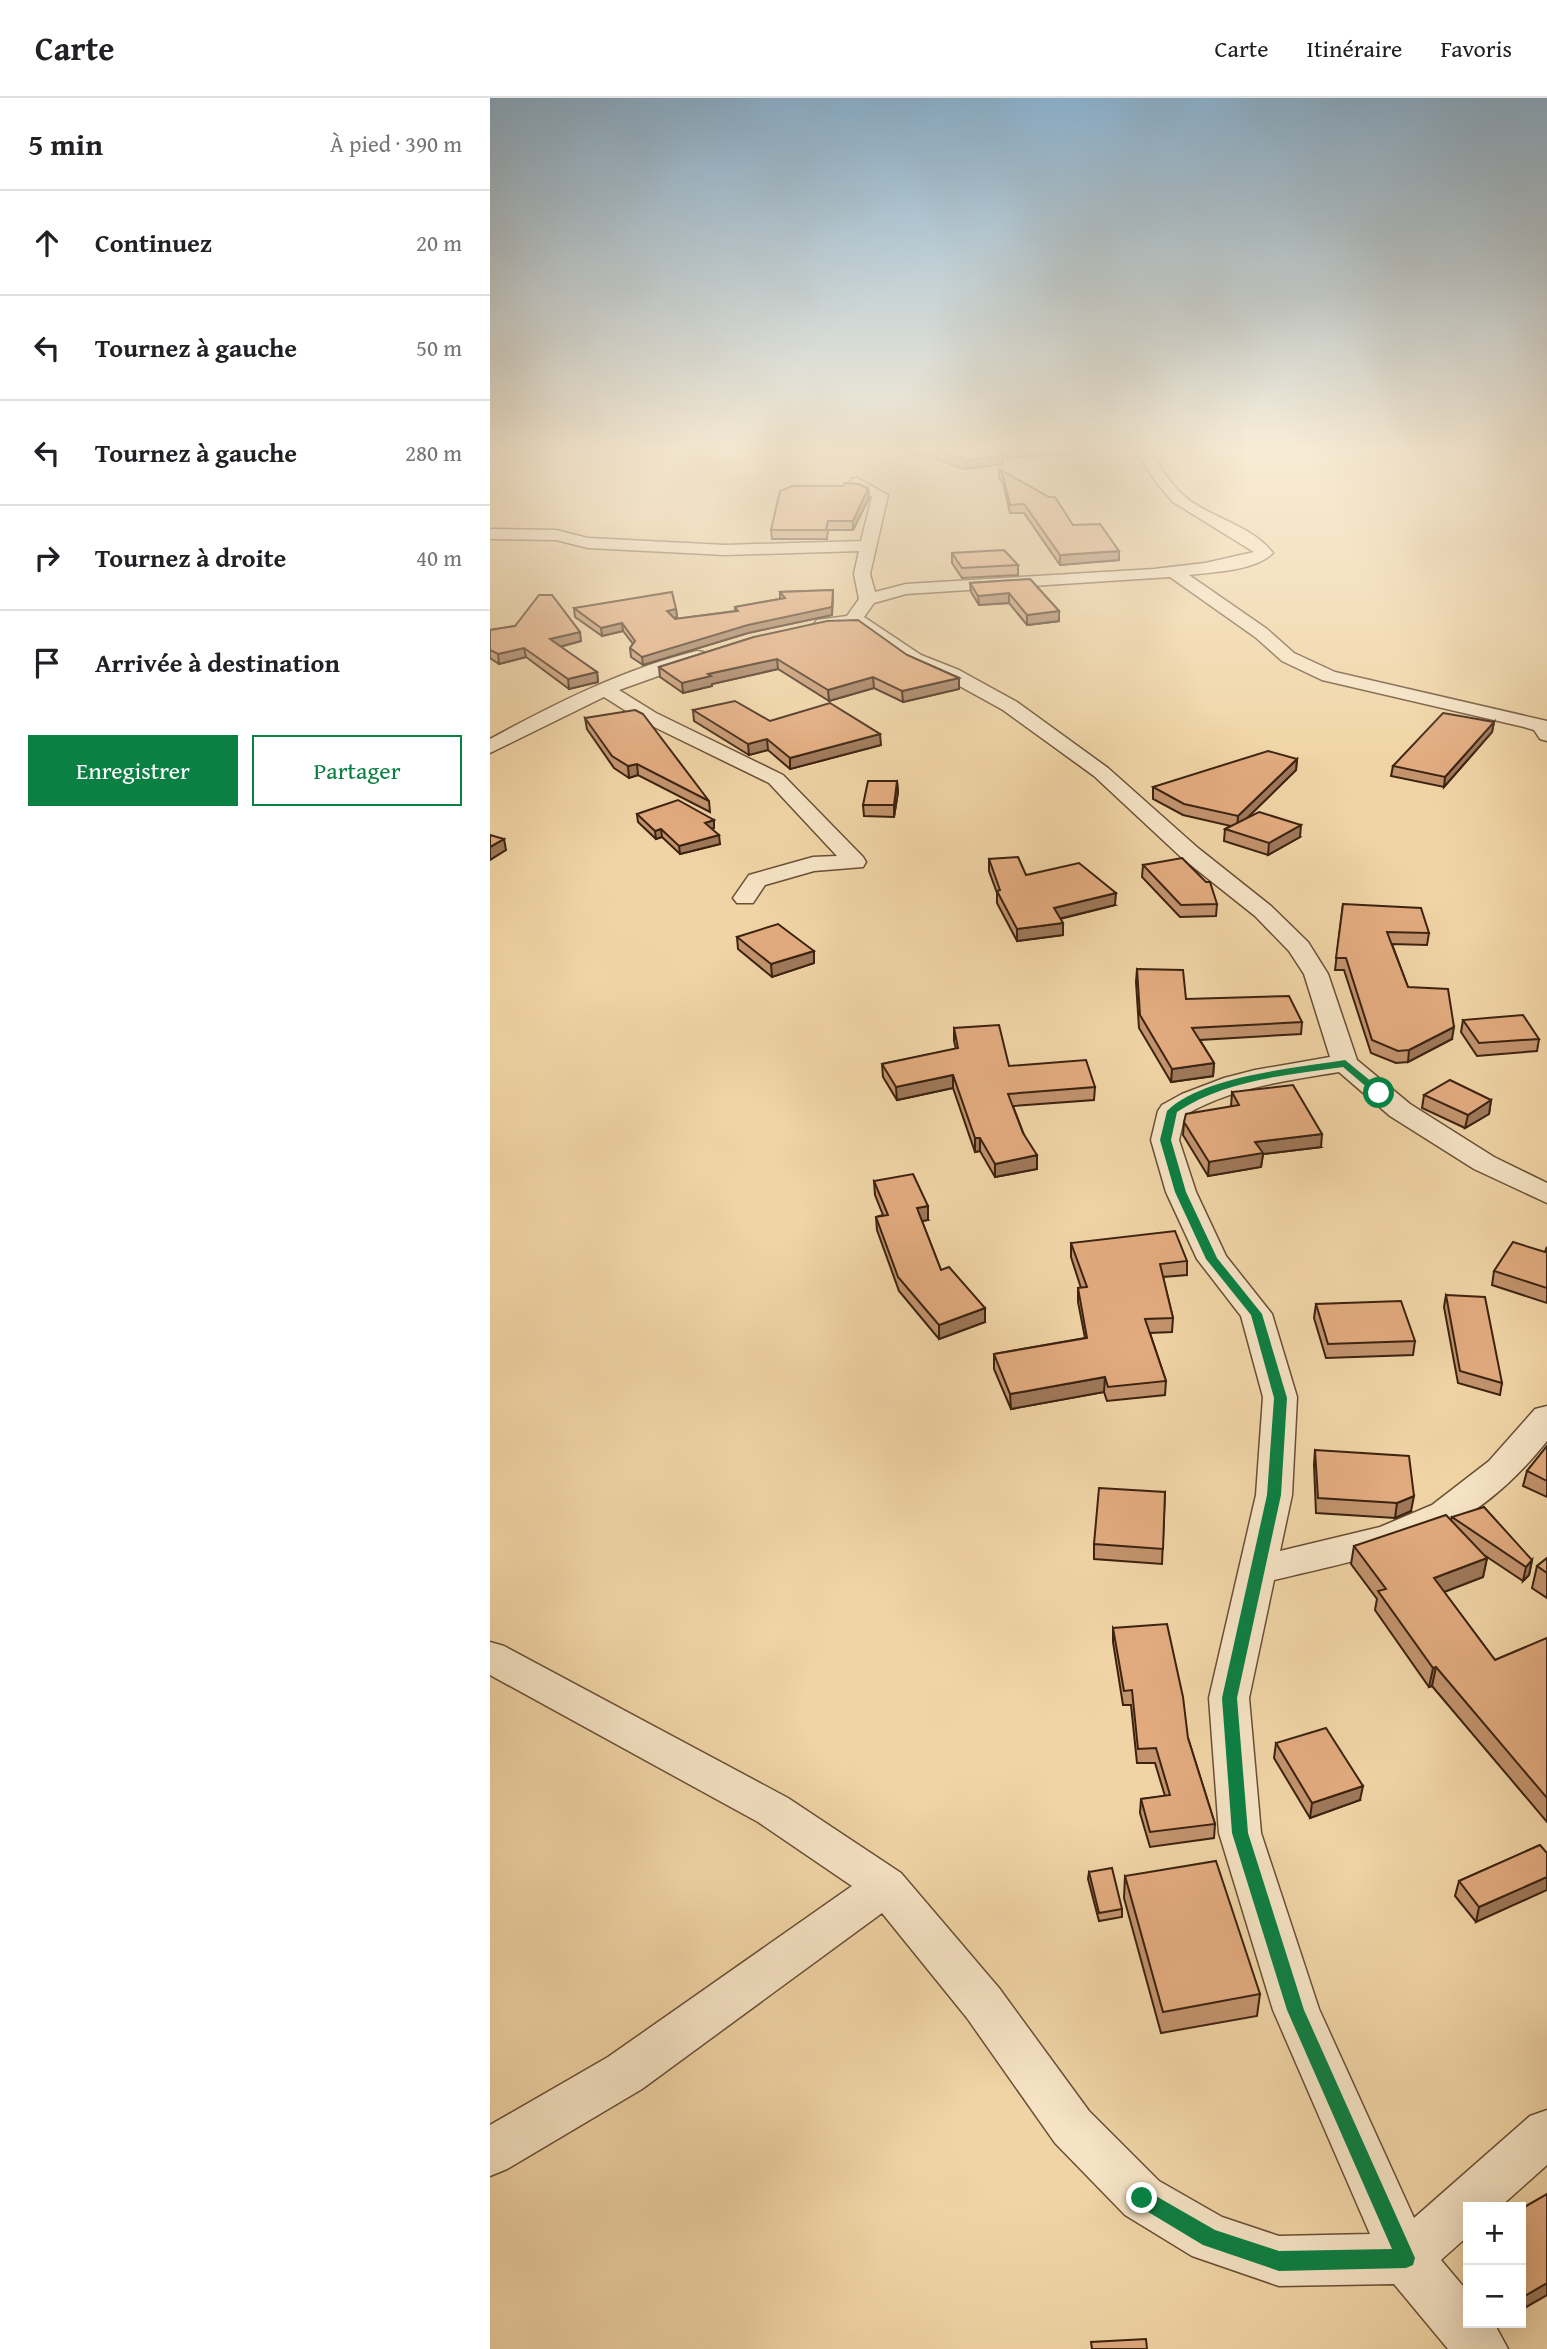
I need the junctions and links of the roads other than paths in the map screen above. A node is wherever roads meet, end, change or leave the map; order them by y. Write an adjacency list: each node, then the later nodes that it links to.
1 (866, 552): 4 (street)
2 (1264, 552): 3 (street)
3 (1174, 572): 4 (street); 9 (street)
4 (868, 599): 5 (street)
5 (852, 621): 6 (street); 12 (street)
6 (802, 629)
7 (709, 653): 8 (street)
8 (605, 688): 10 (street); 11 (street)
9 (1547, 735)
10 (490, 747)
11 (745, 898)
12 (1345, 1063): 13 (street); 15 (street)
13 (1547, 1194)
14 (1547, 1417): 15 (street)
15 (1257, 1570): 20 (street)
16 (490, 1657): 17 (street)
17 (886, 1886): 19 (street); 20 (street)
18 (1547, 2133): 20 (street)
19 (490, 2152)
20 (1406, 2258): 21 (street)
21 (1482, 2349)

